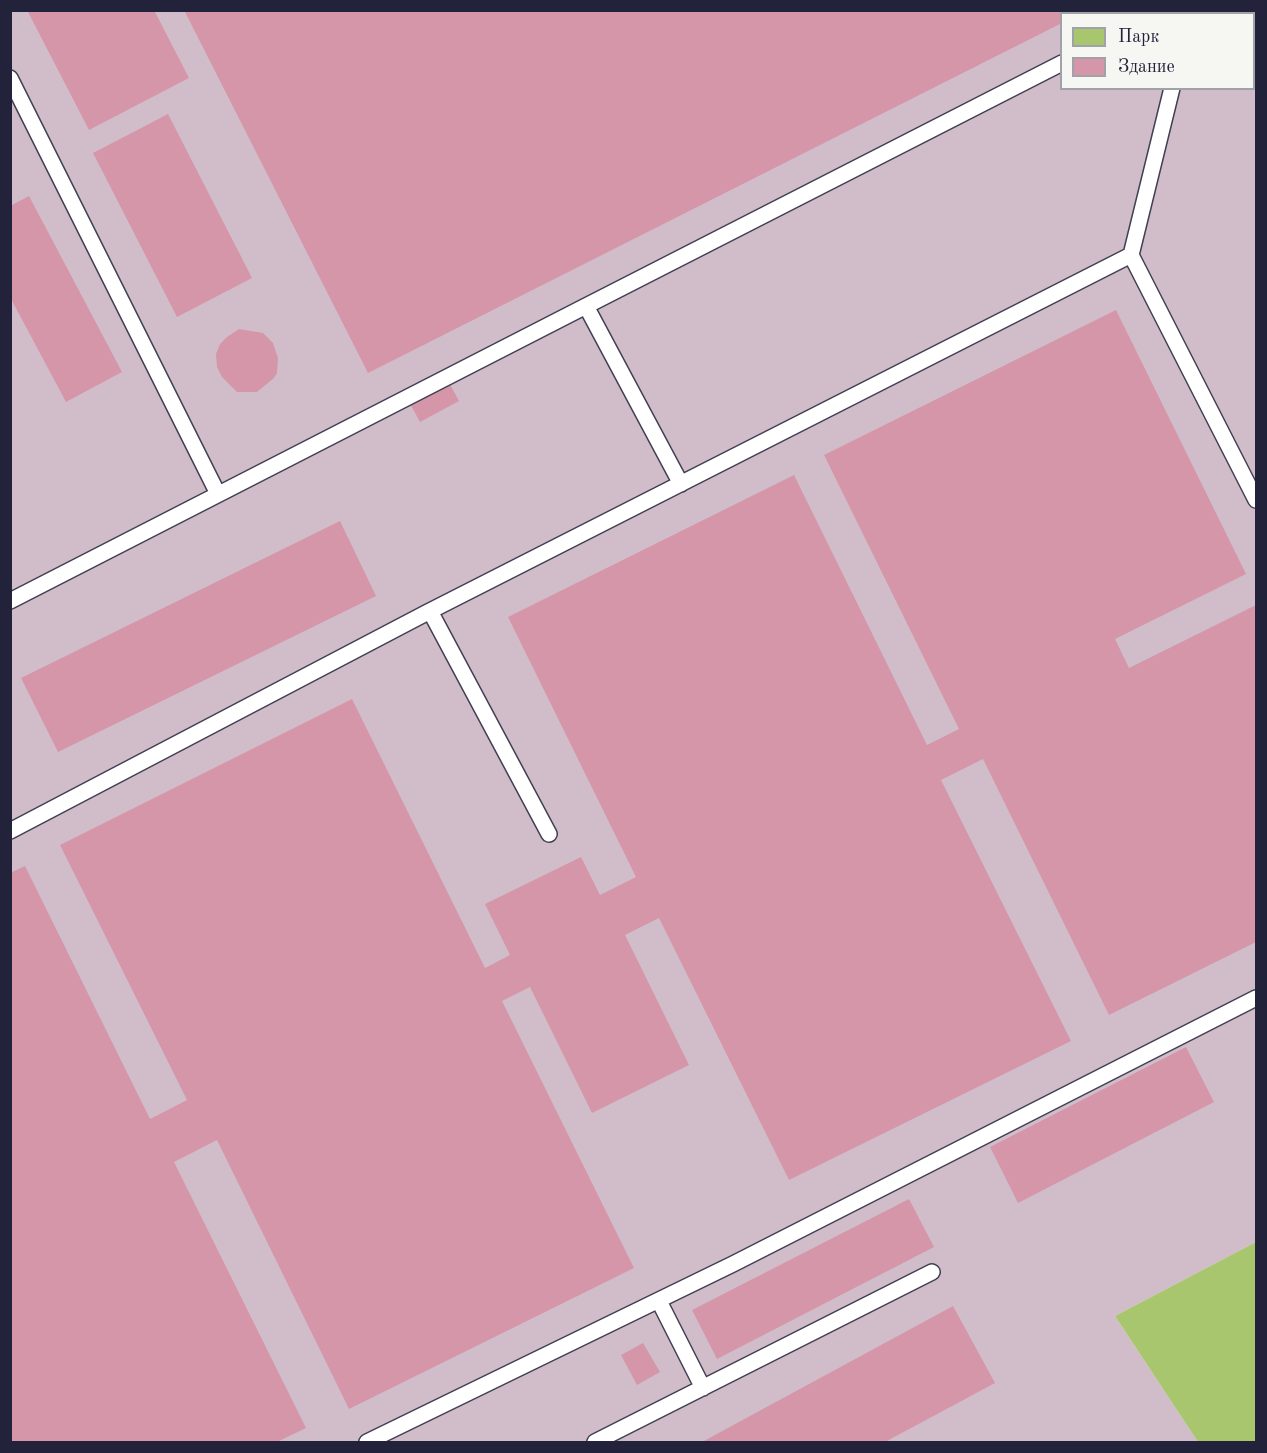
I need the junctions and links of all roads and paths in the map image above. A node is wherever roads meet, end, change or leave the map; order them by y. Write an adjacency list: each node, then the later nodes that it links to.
1 (1060, 64): 5 (lane)
2 (10, 78): 7 (lane)
3 (1172, 90): 4 (lane)
4 (1131, 255): 6 (lane); 8 (lane)
5 (586, 306): 6 (lane); 7 (lane)
6 (681, 483): 10 (lane)
7 (218, 494): 9 (lane)
8 (1257, 500)
9 (10, 601)
10 (430, 611): 11 (lane); 12 (lane)
11 (10, 831)
12 (549, 834)
13 (1257, 998): 15 (lane)
14 (932, 1272): 16 (lane)
15 (659, 1301): 16 (lane); 17 (lane)
16 (703, 1388): 18 (lane)
17 (367, 1443)
18 (595, 1443)

